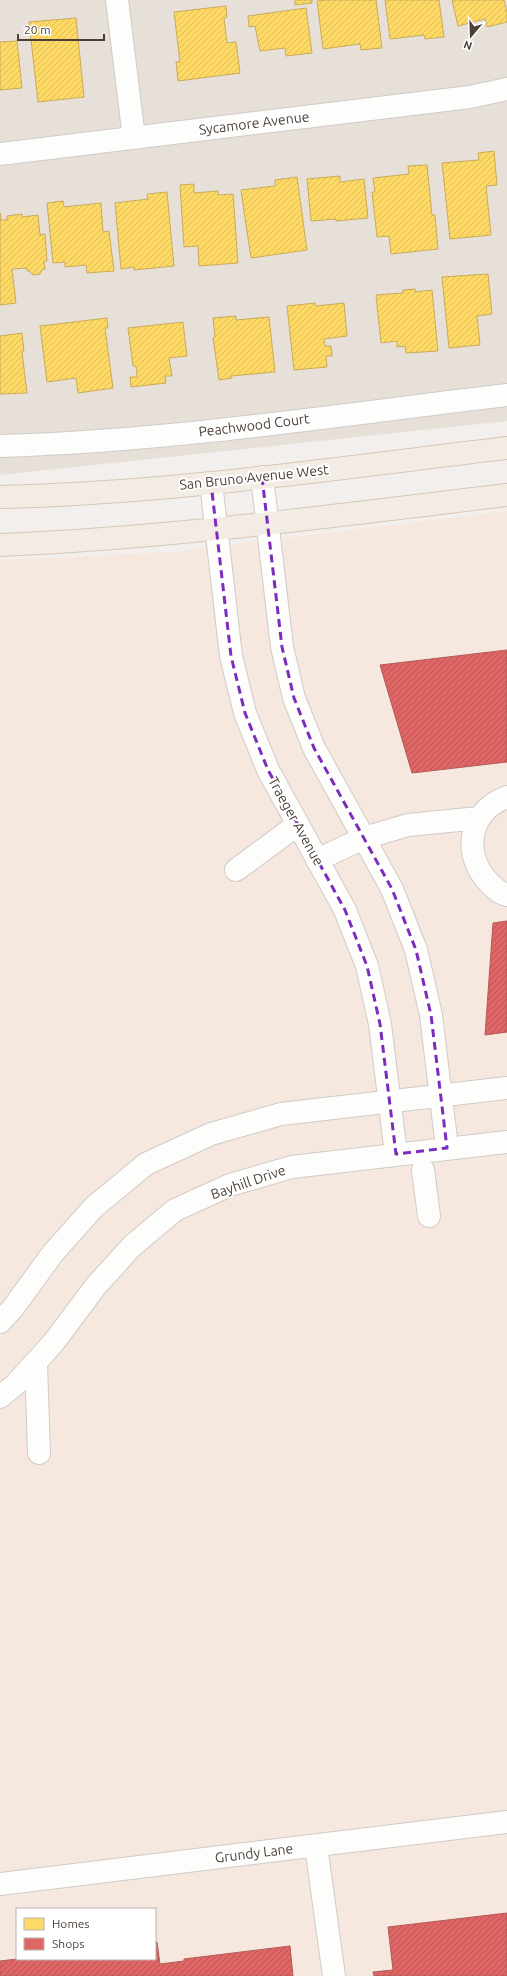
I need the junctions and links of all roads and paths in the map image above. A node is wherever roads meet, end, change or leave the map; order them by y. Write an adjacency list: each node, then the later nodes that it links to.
1 (117, 0): 3 (street)
2 (507, 89): 3 (street, Sycamore Avenue)
3 (134, 138): 4 (street, Sycamore Avenue)
4 (0, 154)
5 (507, 395): 6 (street, Peachwood Court)
6 (0, 446)
7 (507, 448): 8 (main road, San Bruno Avenue West)
8 (262, 477): 9 (main road, San Bruno Avenue West); 12 (street)
9 (211, 483): 11 (main road, San Bruno Avenue West); 13 (street, Traeger Avenue)
10 (507, 495): 12 (main road)
11 (0, 498)
12 (267, 523): 13 (main road); 18 (street)
13 (216, 528): 14 (main road); 17 (street, Traeger Avenue)
14 (0, 545)
15 (507, 797): 16 (street)
16 (479, 818): 18 (street); 21 (street)
17 (297, 825): 19 (street, Traeger Avenue); 20 (street)
18 (364, 838): 19 (street); 23 (street)
19 (317, 860): 24 (street, Traeger Avenue)
20 (236, 870)
21 (507, 896)
22 (507, 1088): 23 (street)
23 (441, 1096): 24 (street); 26 (street)
24 (390, 1101): 27 (street, Traeger Avenue); 30 (street)
25 (507, 1142): 26 (street, Bayhill Drive)
26 (447, 1148): 27 (street, Bayhill Drive); 28 (street)
27 (396, 1154): 28 (street); 31 (street, Bayhill Drive)
28 (423, 1170): 29 (street)
29 (429, 1216)
30 (0, 1322)
31 (36, 1362): 32 (street, Bayhill Drive); 33 (street)
32 (0, 1397)
33 (39, 1453)
34 (507, 1822): 35 (street, Grundy Lane)
35 (316, 1846): 36 (street, Grundy Lane); 37 (street)
36 (0, 1884)
37 (334, 1976)

